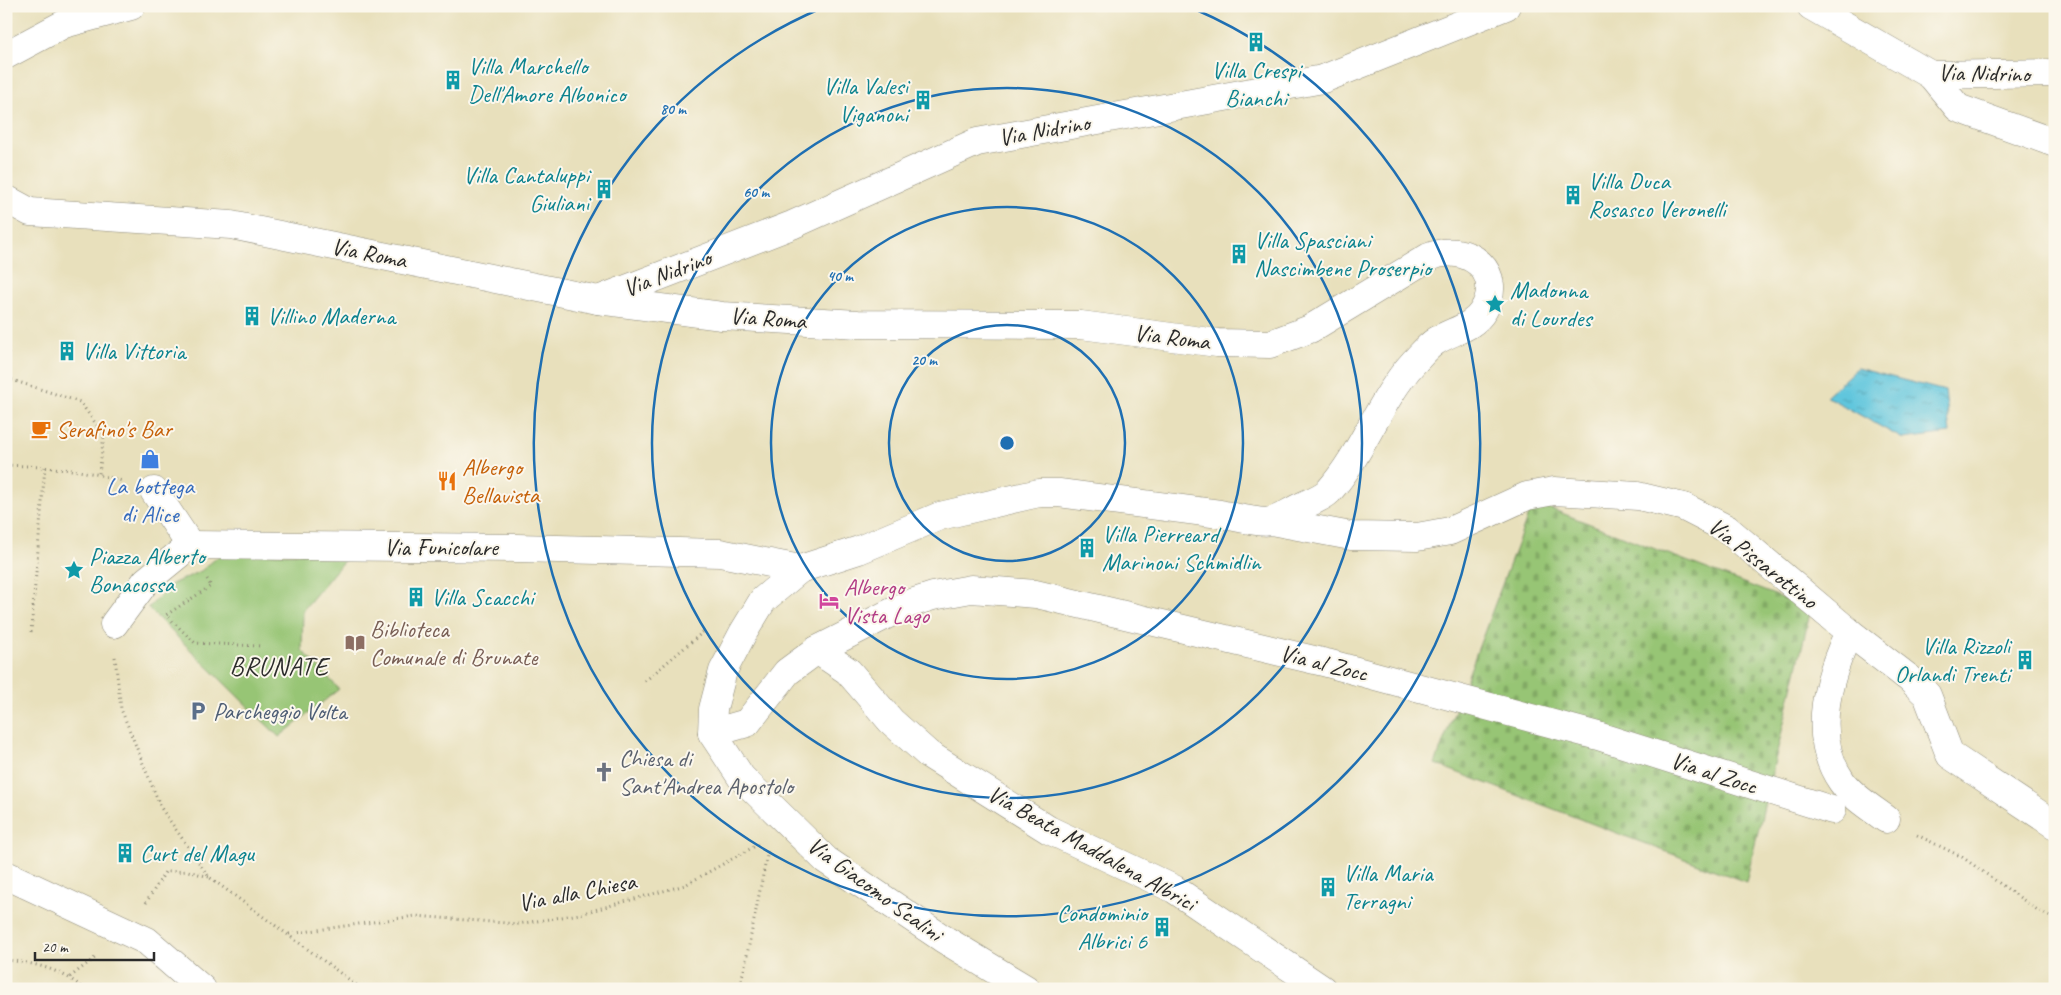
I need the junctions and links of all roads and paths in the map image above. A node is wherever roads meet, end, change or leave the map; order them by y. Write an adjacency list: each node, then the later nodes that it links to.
1 (131, 6): 4 (street)
2 (1506, 6): 9 (street, Via Nidrino)
3 (1811, 6): 6 (street, Via Nidrino)
4 (6, 55)
5 (2055, 73): 6 (street, Via Nidrino)
6 (1931, 75): 7 (street)
7 (2055, 143)
8 (6, 199): 9 (street, Via Roma)
9 (598, 300): 15 (street, Via Roma)
10 (6, 302): 13 (path)
11 (6, 465): 12 (path)
12 (45, 467): 13 (path); 19 (path)
13 (100, 474): 14 (path)
14 (154, 492): 16 (street)
15 (1271, 522): 17 (street); 20 (street, Via Pissarottino)
16 (190, 545): 17 (street, Via Funicolare); 18 (street); 21 (path)
17 (800, 569): 23 (street)
18 (114, 624): 30 (path)
19 (31, 632)
20 (1850, 632): 25 (street); 26 (street, Via Pissarottino)
21 (261, 646)
22 (817, 650): 23 (street); 24 (street, Via al Zocc); 40 (street, Via Beata Maddalena Albrici)
23 (712, 733): 39 (street, Via Giacomo Scalini)
24 (1832, 810)
25 (1886, 819): 31 (path)
26 (2055, 826)
27 (762, 842): 33 (path, Via alla Chiesa)
28 (768, 847): 38 (path)
29 (6, 875): 32 (street)
30 (209, 877): 32 (path); 33 (path)
31 (2055, 919)
32 (128, 932): 36 (street)
33 (289, 934): 37 (path)
34 (6, 960): 35 (path)
35 (84, 989)
36 (202, 989)
37 (362, 989)
38 (738, 989)
39 (1026, 989)
40 (1322, 989)

